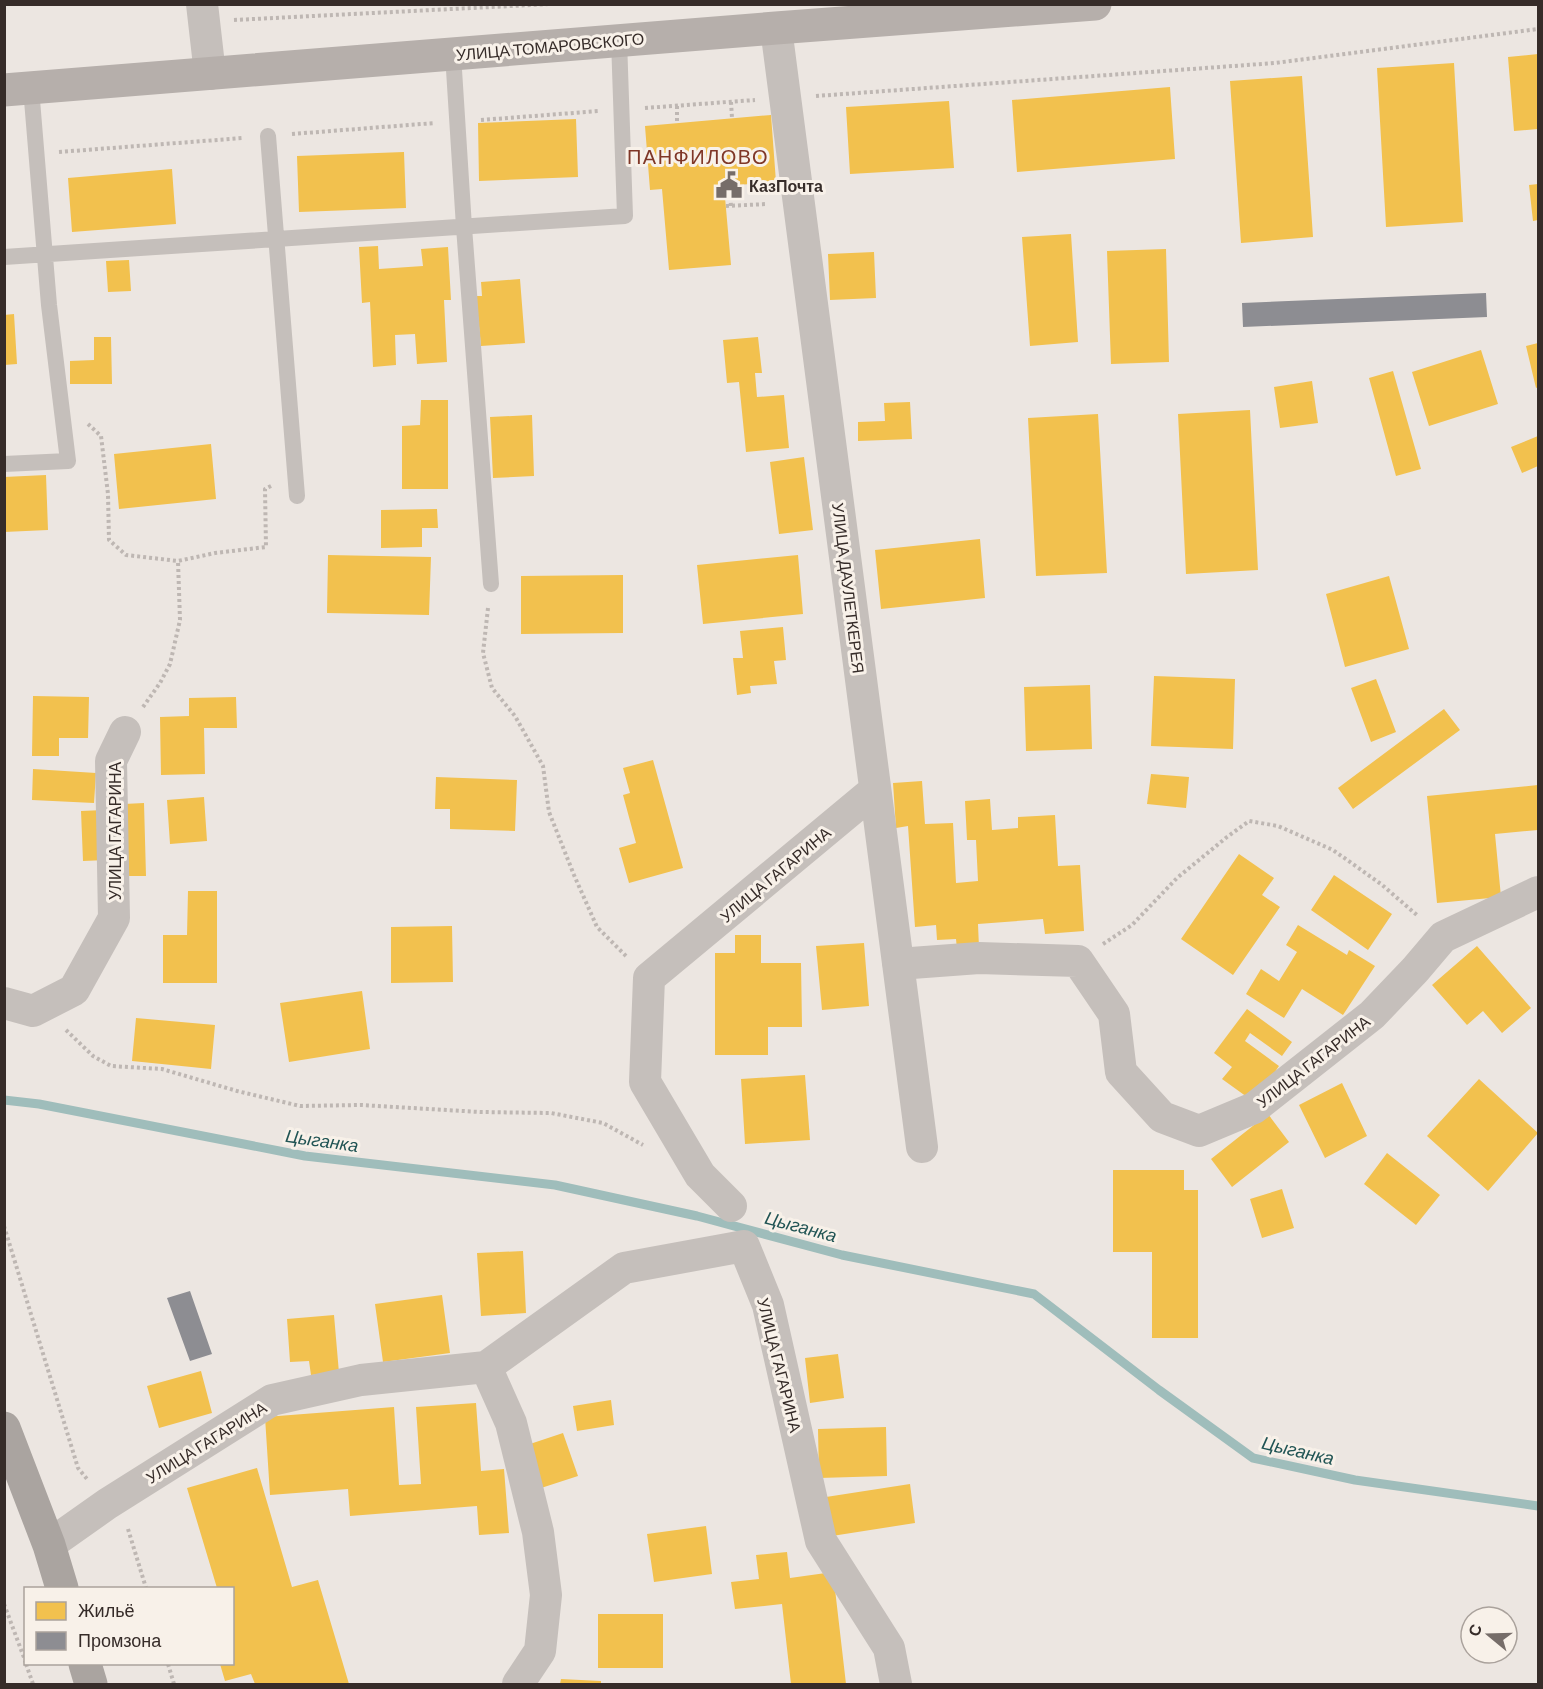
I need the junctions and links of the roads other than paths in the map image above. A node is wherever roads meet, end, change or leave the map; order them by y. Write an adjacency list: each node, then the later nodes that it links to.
1 (1095, 4): 3 (street, УЛИЦА ТОМАРОВСКОГО)
2 (203, 13): 6 (street)
3 (776, 28): 4 (street, УЛИЦА ТОМАРОВСКОГО); 17 (street, УЛИЦА ДАУЛЕТКЕРЕЯ)
4 (619, 40): 5 (street, УЛИЦА ТОМАРОВСКОГО); 9 (lane)
5 (453, 54): 6 (street, УЛИЦА ТОМАРОВСКОГО); 9 (lane)
6 (210, 74): 7 (street, УЛИЦА ТОМАРОВСКОГО)
7 (18, 89): 11 (lane)
8 (268, 136): 10 (lane)
9 (464, 227): 10 (lane); 15 (lane)
10 (276, 239): 11 (lane); 14 (lane)
11 (45, 254): 12 (lane); 13 (lane)
12 (4, 256)
13 (4, 464)
14 (297, 496)
15 (491, 584)
16 (125, 732): 20 (street, УЛИЦА ГАГАРИНА)
17 (875, 790): 19 (street, УЛИЦА ДАУЛЕТКЕРЕЯ); 22 (street, УЛИЦА ГАГАРИНА)
18 (1539, 892): 19 (street, УЛИЦА ГАГАРИНА)
19 (898, 963): 21 (street, УЛИЦА ДАУЛЕТКЕРЕЯ)
20 (4, 1003)
21 (922, 1147)
22 (731, 1206)
23 (486, 1366): 25 (street, УЛИЦА ГАГАРИНА); 29 (street); 30 (street, УЛИЦА ГАГАРИНА)
24 (4, 1428): 25 (main road)
25 (50, 1545): 26 (main road)
26 (62, 1587)
27 (85, 1665): 28 (main road)
28 (91, 1684)
29 (518, 1684)
30 (896, 1684)

